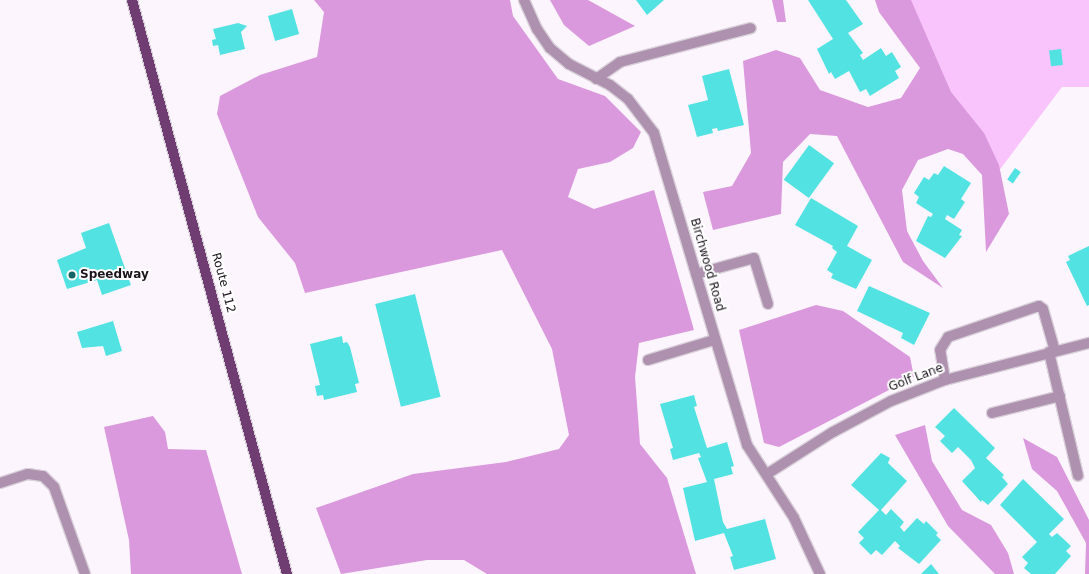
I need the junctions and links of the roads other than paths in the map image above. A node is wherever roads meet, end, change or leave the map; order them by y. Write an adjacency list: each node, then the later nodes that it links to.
1 (132, 0): 19 (main road, Route 112)
2 (524, 0): 4 (street, Birchwood Road)
3 (751, 28): 4 (street)
4 (596, 79): 5 (street, Birchwood Road)
5 (696, 274): 6 (street); 7 (street, Birchwood Road)
6 (768, 304)
7 (714, 340): 10 (street); 14 (street, Birchwood Road)
8 (1089, 343): 9 (street, Golf Lane)
9 (1052, 351): 11 (street, Golf Lane); 11 (street); 12 (street)
10 (648, 360)
11 (945, 380): 14 (street, Golf Lane)
12 (1060, 396): 13 (street); 15 (street)
13 (992, 412)
14 (767, 474): 17 (street, Birchwood Road)
15 (1078, 476)
16 (0, 483): 18 (street)
17 (817, 573)
18 (85, 574)
19 (287, 574)

